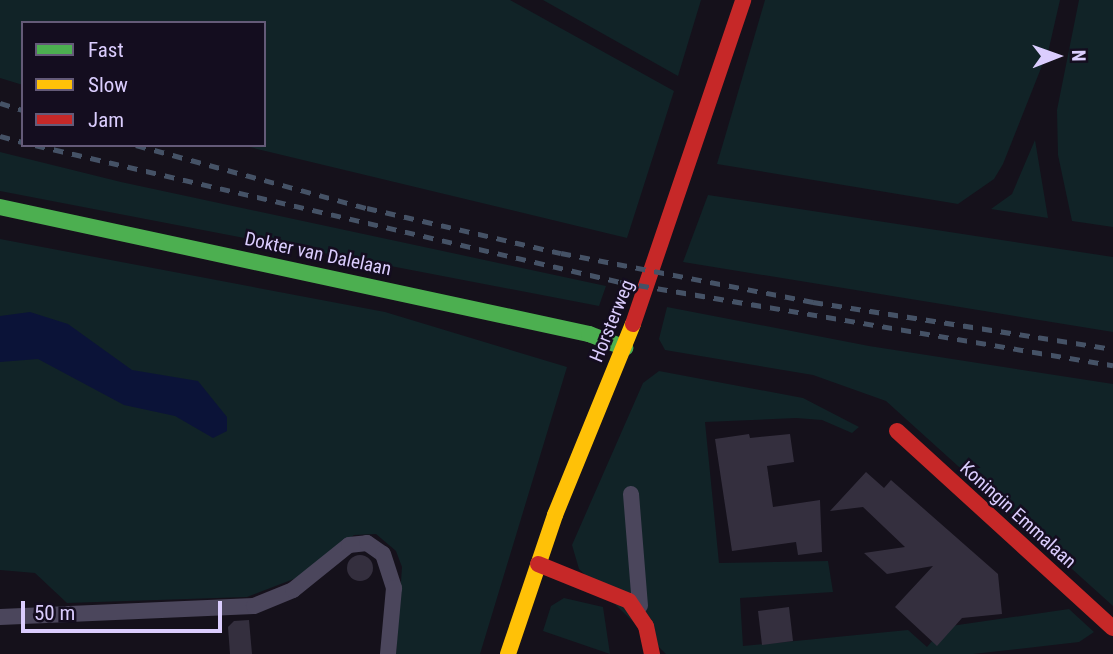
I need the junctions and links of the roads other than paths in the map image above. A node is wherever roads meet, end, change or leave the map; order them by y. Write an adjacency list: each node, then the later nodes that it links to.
1 (743, 0): 3 (street, Horsterweg)
2 (0, 207): 3 (street, Dokter van Dalelaan)
3 (625, 348): 6 (street, Horsterweg)
4 (897, 431): 9 (street, Koningin Emmalaan)
5 (631, 494): 7 (lane)
6 (538, 564): 7 (street); 11 (street, Horsterweg)
7 (640, 612): 12 (street)
8 (0, 617): 10 (lane)
9 (1113, 628)
10 (388, 654)
11 (508, 654)
12 (652, 654)

